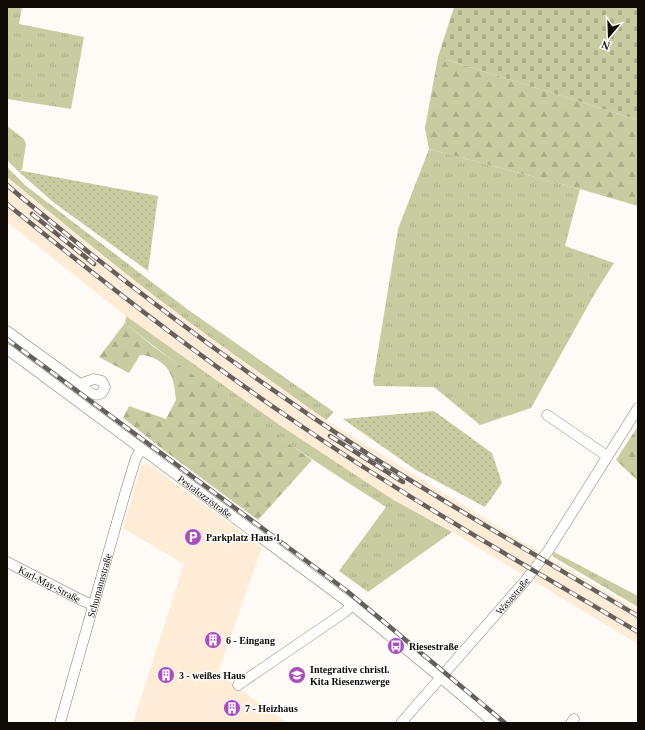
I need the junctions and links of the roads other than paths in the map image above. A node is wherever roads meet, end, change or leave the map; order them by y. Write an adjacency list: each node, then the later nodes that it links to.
1 (7, 331): 3 (street)
2 (7, 349): 6 (street, Pestalozzistraße)
3 (80, 384)
4 (638, 408): 7 (street, Wasastraße)
5 (547, 415): 7 (street)
6 (142, 450): 9 (street, Schumannstraße); 10 (street, Pestalozzistraße)
7 (607, 456): 11 (street, Wasastraße)
8 (7, 562): 9 (street, Karl-May-Straße)
9 (93, 604): 13 (street, Schumannstraße)
10 (352, 605): 11 (street, Pestalozzistraße); 12 (street)
11 (440, 677): 14 (street, Wasastraße); 15 (street, Pestalozzistraße)
12 (238, 685)
13 (60, 723)
14 (401, 723)
15 (494, 723)

